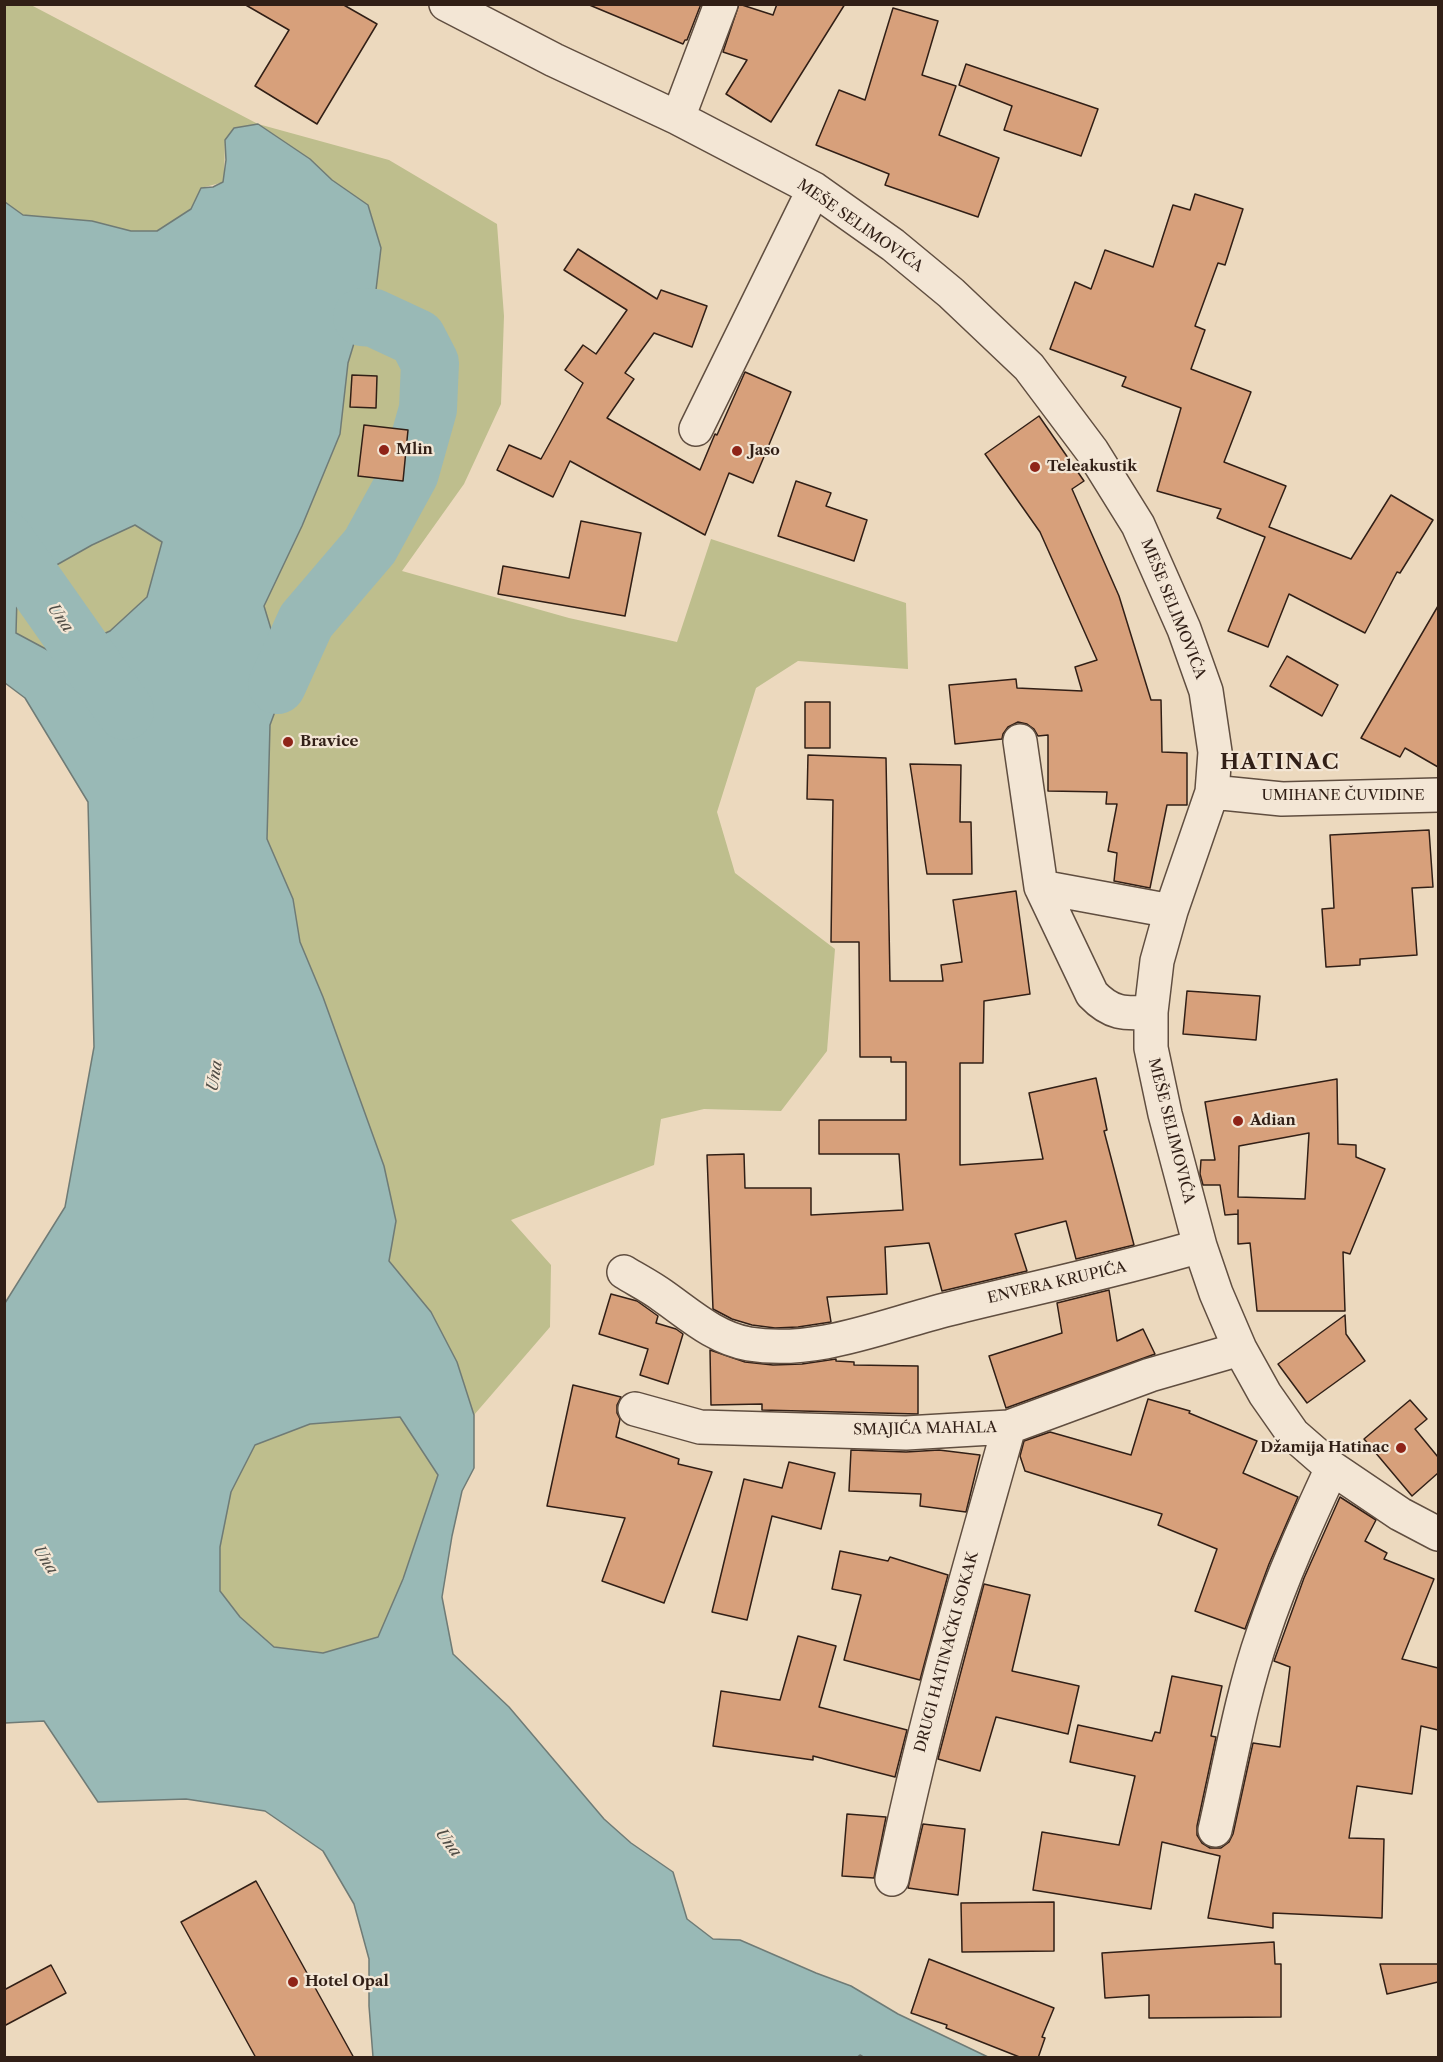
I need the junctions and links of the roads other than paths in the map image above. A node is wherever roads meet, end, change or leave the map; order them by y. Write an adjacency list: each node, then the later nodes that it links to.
1 (446, 4): 3 (street, MEŠE SELIMOVIĆA)
2 (721, 4): 3 (street)
3 (678, 118): 4 (street, MEŠE SELIMOVIĆA)
4 (814, 189): 5 (street); 7 (street, MEŠE SELIMOVIĆA)
5 (696, 429)
6 (1020, 741): 9 (street)
7 (1212, 792): 8 (street, UMIHANE ČUVIDINE); 10 (street, MEŠE SELIMOVIĆA)
8 (1438, 795)
9 (1041, 887): 10 (street); 11 (street)
10 (1171, 911): 11 (street, MEŠE SELIMOVIĆA)
11 (1151, 1012): 12 (street, MEŠE SELIMOVIĆA)
12 (1200, 1246): 13 (street, ENVERA KRUPIĆA); 14 (street, MEŠE SELIMOVIĆA)
13 (624, 1272)
14 (1240, 1349): 16 (street, SMAJIĆA MAHALA); 17 (street, MEŠE SELIMOVIĆA)
15 (634, 1409): 16 (street, SMAJIĆA MAHALA)
16 (1009, 1427): 20 (street, DRUGI HATINAČKI SOKAK)
17 (1332, 1468): 18 (street, MEŠE SELIMOVIĆA); 19 (street)
18 (1438, 1534)
19 (1215, 1830)
20 (892, 1879)

